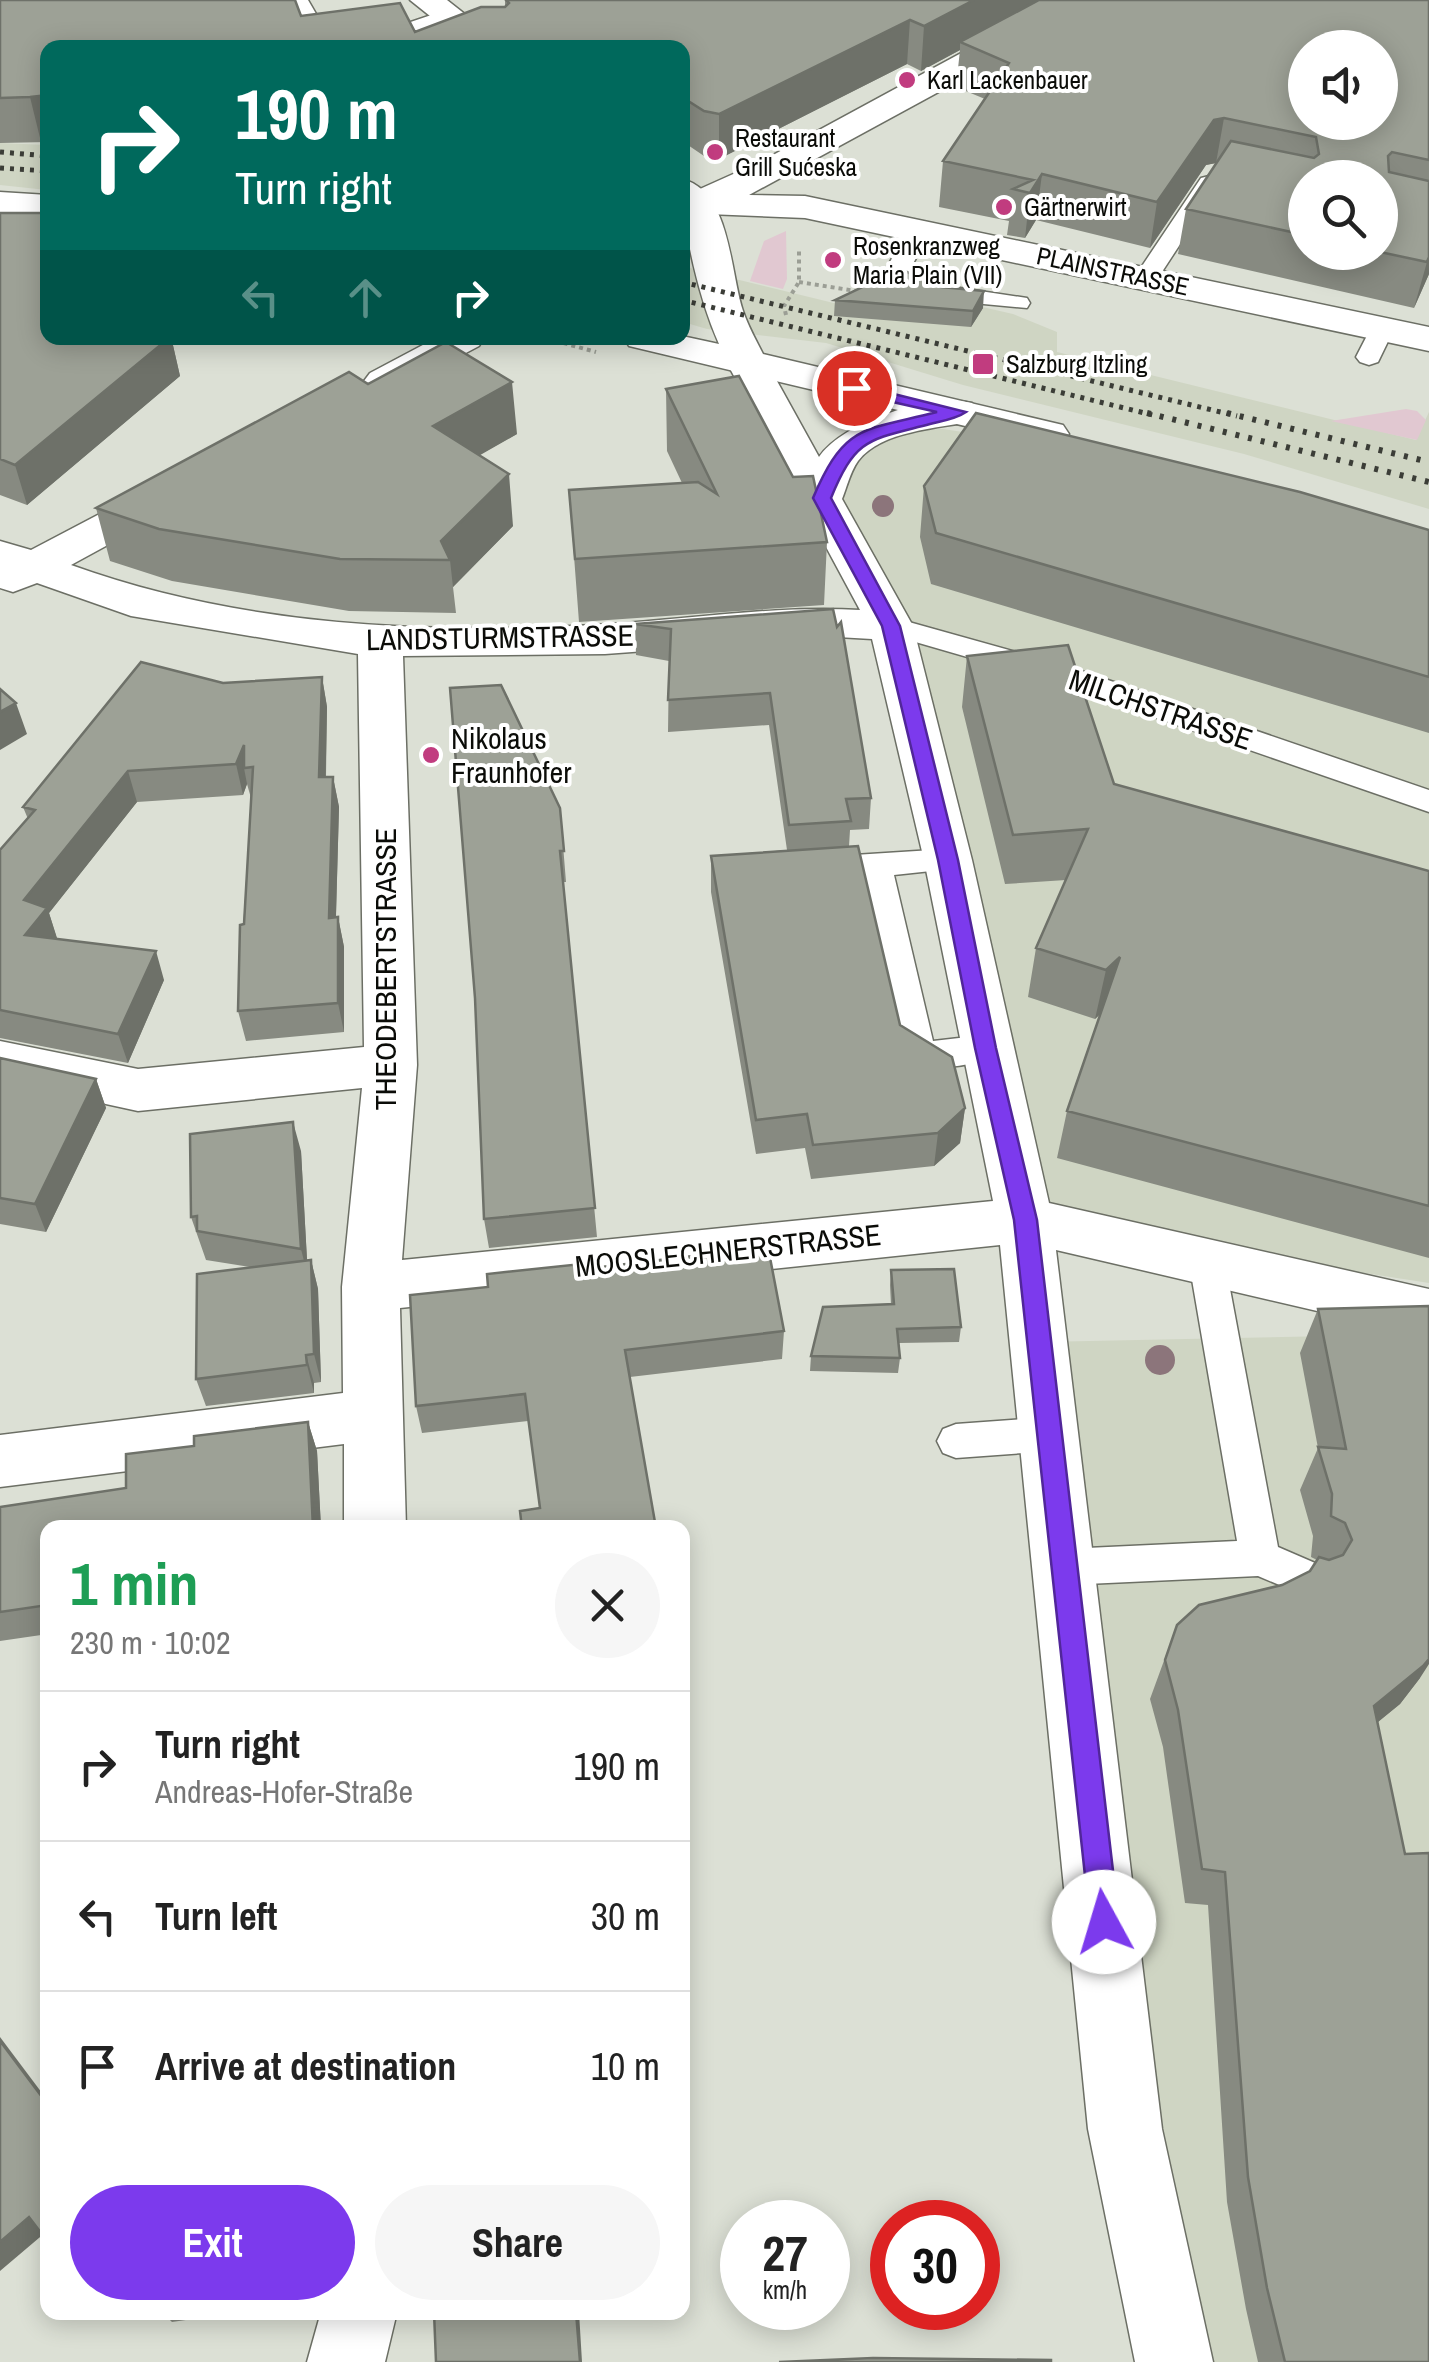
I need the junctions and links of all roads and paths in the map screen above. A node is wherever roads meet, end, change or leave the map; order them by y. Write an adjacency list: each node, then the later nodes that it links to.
1 (298, 0): 4 (lane)
2 (1083, 0): 7 (street)
3 (494, 12): 4 (street)
4 (444, 14): 5 (street)
5 (481, 40)
6 (1233, 178): 16 (lane)
7 (690, 197)
8 (690, 197): 12 (street, PLAINSTRASSE)
9 (690, 199): 14 (street)
10 (0, 202): 11 (street)
11 (40, 205)
12 (919, 231): 16 (street, PLAINSTRASSE); 17 (lane)
13 (799, 249): 18 (path)
14 (715, 255): 15 (street); 22 (street)
15 (690, 276)
16 (1146, 278): 19 (street, PLAINSTRASSE)
17 (1018, 303)
18 (787, 326)
19 (1429, 339)
20 (452, 345): 23 (street)
21 (672, 345): 22 (street)
22 (746, 363): 24 (street); 27 (street)
23 (356, 396)
24 (958, 412): 25 (street); 27 (street)
25 (1091, 444)
26 (203, 477): 28 (street)
27 (822, 498): 29 (street)
28 (11, 568): 30 (street, LANDSTURMSTRASSE)
29 (891, 626): 30 (street, LANDSTURMSTRASSE); 31 (lane, MILCHSTRASSE); 32 (street)
30 (380, 642): 37 (street, THEODEBERTSTRASSE)
31 (1429, 802)
32 (948, 860): 33 (lane); 35 (street)
33 (876, 864): 34 (lane); 35 (lane)
34 (820, 868)
35 (986, 1048): 38 (street)
36 (0, 1061): 37 (street)
37 (390, 1066): 40 (street, THEODEBERTSTRASSE)
38 (1026, 1220): 39 (street, MOOSLECHNERSTRASSE); 40 (street, MOOSLECHNERSTRASSE); 43 (street)
39 (1207, 1262): 41 (street, MOOSLECHNERSTRASSE); 47 (lane)
40 (371, 1287): 42 (street, THEODEBERTSTRASSE)
41 (1429, 1313)
42 (374, 1414): 45 (street); 46 (street, THEODEBERTSTRASSE)
43 (1050, 1434): 44 (lane); 48 (street)
44 (956, 1441)
45 (0, 1462)
46 (376, 1520)
47 (1260, 1558): 48 (lane); 49 (lane)
48 (1065, 1567): 52 (street)
49 (1308, 1579)
50 (356, 2320): 51 (street)
51 (346, 2362)
52 (1174, 2362)

